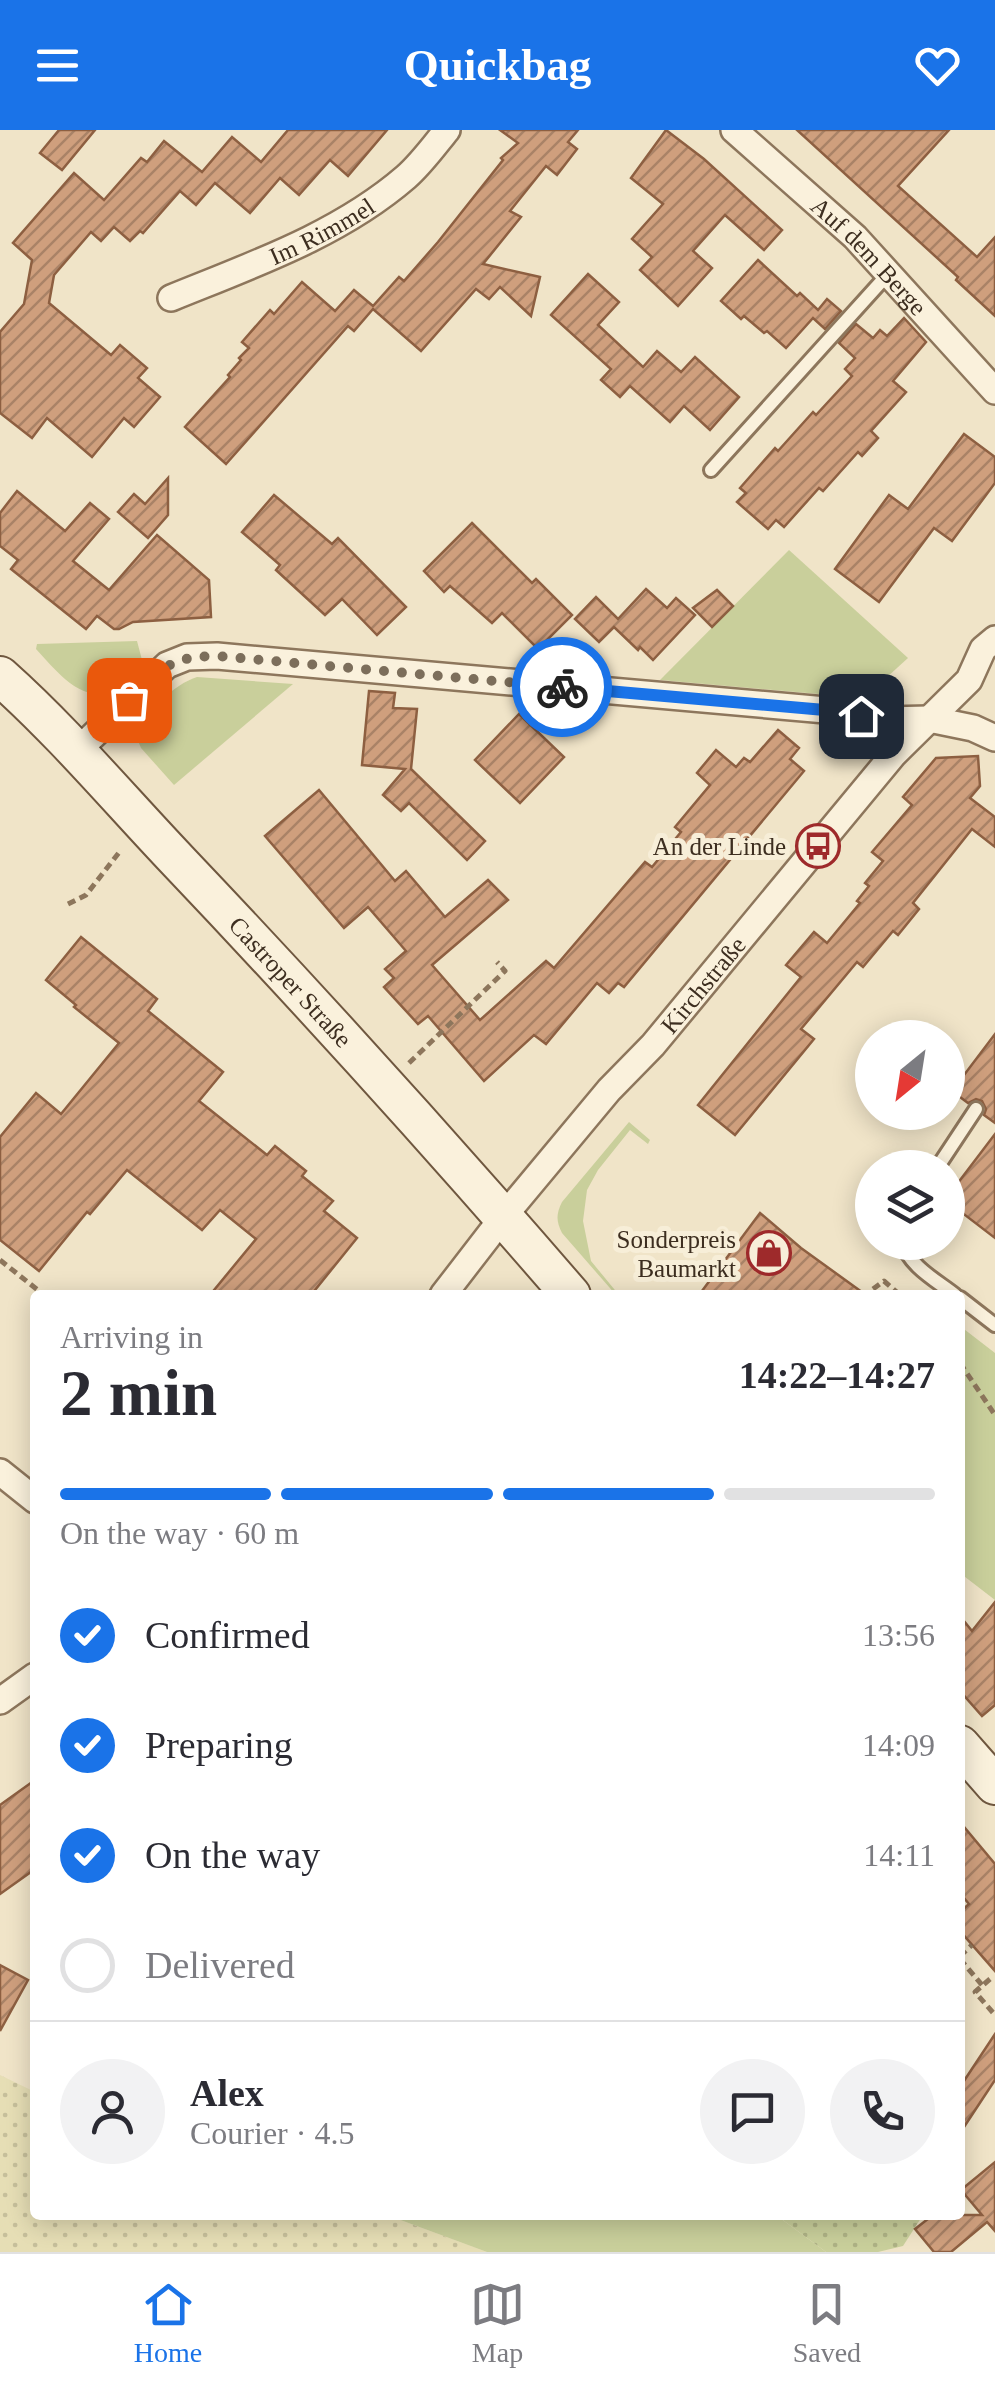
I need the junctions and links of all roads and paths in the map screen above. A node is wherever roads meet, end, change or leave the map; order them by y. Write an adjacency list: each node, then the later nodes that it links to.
1 (447, 130): 4 (street, Im Rimmel)
2 (734, 130): 3 (street, Auf dem Berge)
3 (888, 273): 5 (street, Auf dem Berge); 6 (lane)
4 (171, 298)
5 (995, 391)
6 (711, 470)
7 (995, 639): 10 (street, Kirchstraße)
8 (995, 670): 10 (street, Kirchstraße)
9 (0, 676): 13 (main road, Castroper Straße)
10 (969, 680): 11 (street, Kirchstraße)
11 (929, 719): 12 (street); 13 (street); 20 (street, Kirchstraße)
12 (995, 738)
13 (76, 752): 14 (main road, Castroper Straße)
14 (146, 826): 15 (path); 17 (main road, Castroper Straße)
15 (68, 904)
16 (496, 962): 17 (path)
17 (385, 1086): 20 (main road, Castroper Straße)
18 (976, 1109): 19 (lane)
19 (949, 1150)
20 (504, 1216): 25 (street, Kirchstraße); 26 (main road, Castroper Straße)
21 (0, 1260): 24 (path)
22 (911, 1260): 28 (lane)
23 (873, 1288): 27 (path)
24 (38, 1290)
25 (446, 1290)
26 (567, 1290)
27 (894, 1290)
28 (949, 1290)
29 (965, 1302): 30 (lane)
30 (995, 1325)
31 (965, 1370): 32 (path)
32 (995, 1415)
33 (0, 1472): 34 (street)
34 (30, 1496)
35 (30, 1680): 36 (street)
36 (0, 1701)
37 (965, 1751): 38 (main road)
38 (995, 1785)
39 (972, 1945): 40 (path)
40 (965, 1953)
41 (965, 1964): 43 (path)
42 (990, 1978): 43 (path)
43 (982, 1985): 44 (path)
44 (995, 2016)

